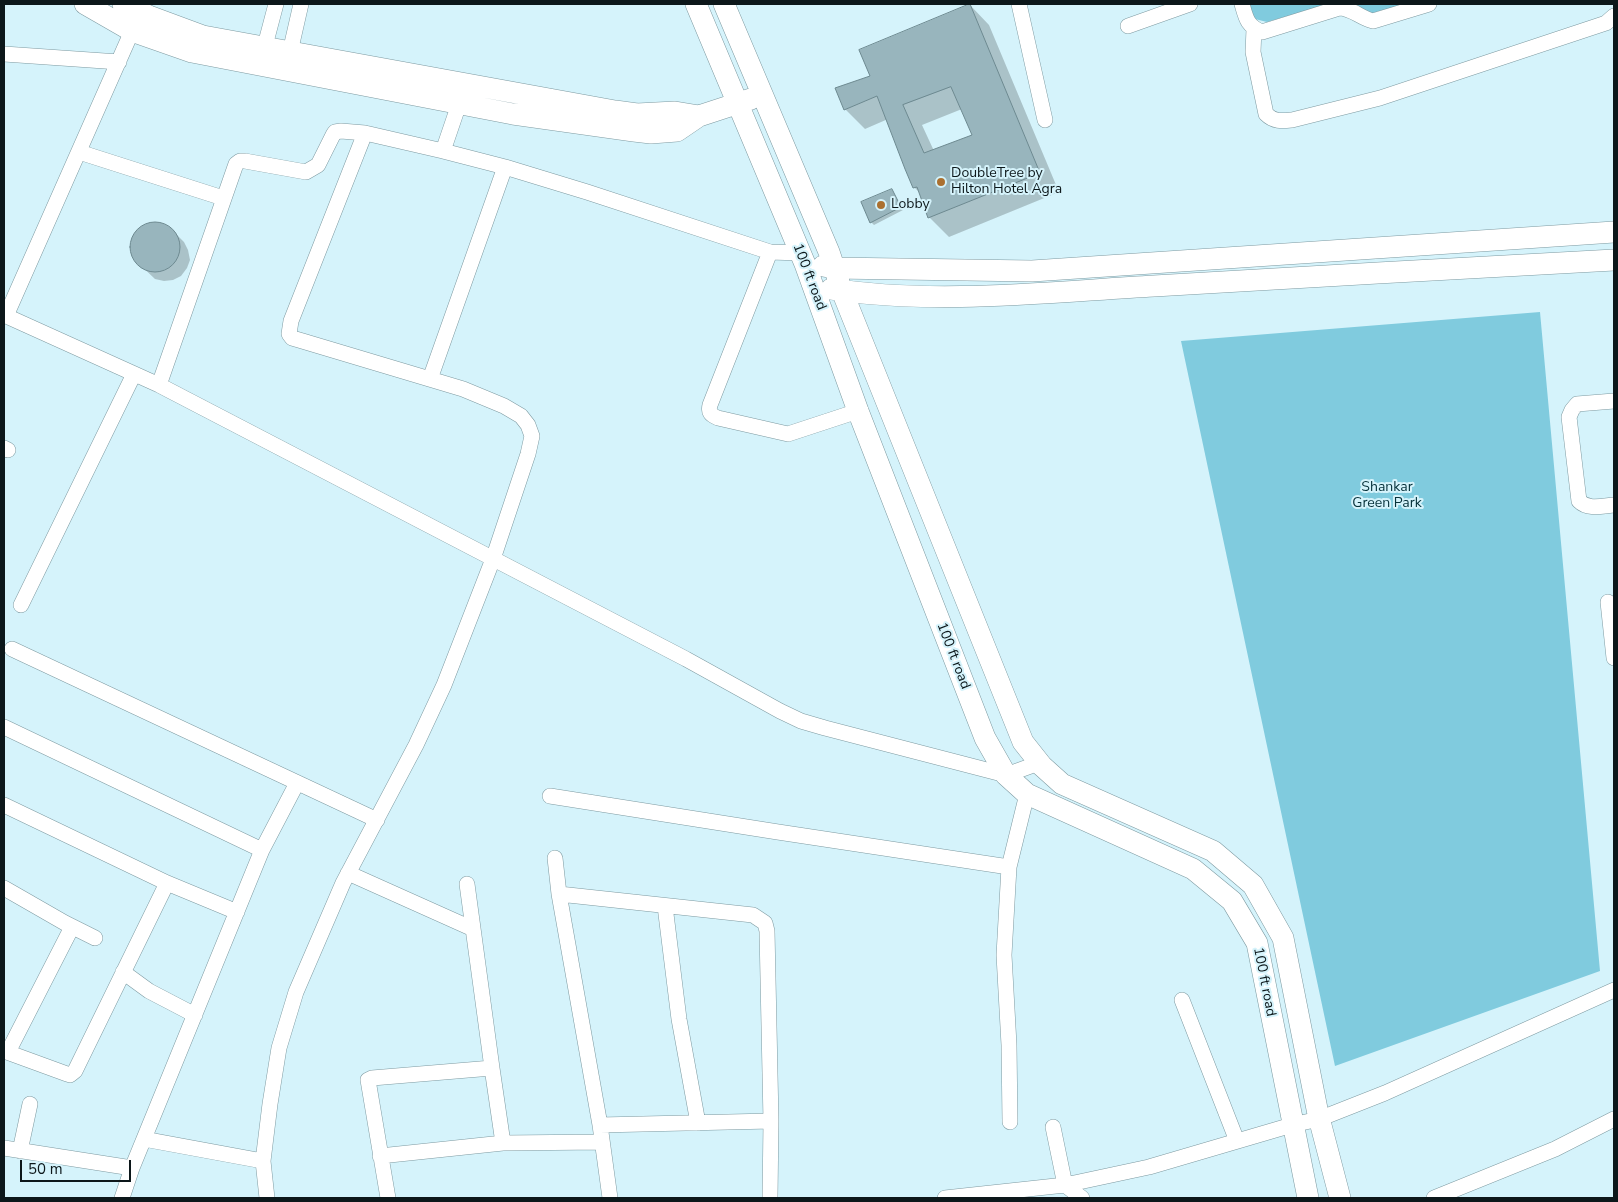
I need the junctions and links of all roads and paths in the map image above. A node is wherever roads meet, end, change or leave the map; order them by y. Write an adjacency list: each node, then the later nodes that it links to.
1 (85, 4): 14 (street)
2 (123, 4): 15 (street)
3 (276, 4): 15 (street)
4 (301, 4): 17 (street)
5 (696, 4): 21 (street, 100 ft road)
6 (724, 4): 19 (street, 100 ft road)
7 (1019, 4): 23 (street)
8 (1190, 4): 12 (street)
9 (1242, 4): 13 (street)
10 (1429, 4): 13 (street)
11 (1614, 16): 13 (street)
12 (1128, 26)
13 (1254, 29)
14 (132, 31): 15 (street); 18 (street)
15 (262, 56): 17 (street)
16 (6, 58): 18 (street)
17 (288, 61): 20 (street); 22 (street)
18 (119, 62): 26 (street)
19 (762, 94): 21 (street); 33 (street, 100 ft road)
20 (460, 104): 22 (street); 25 (street)
21 (738, 104): 22 (street); 31 (street, 100 ft road)
22 (699, 116)
23 (1045, 120)
24 (365, 133): 25 (street); 28 (street); 38 (street)
25 (443, 151): 27 (street)
26 (79, 152): 28 (street); 36 (street)
27 (505, 168): 30 (street); 38 (street)
28 (223, 198): 39 (street)
29 (1614, 232): 33 (street)
30 (770, 252): 31 (street); 41 (street)
31 (803, 259): 33 (street); 34 (street, 100 ft road)
32 (1614, 260): 35 (street)
33 (834, 268): 35 (street, 100 ft road)
34 (813, 286): 35 (street); 41 (street, 100 ft road)
35 (842, 290): 49 (street, 100 ft road)
36 (5, 315): 37 (street)
37 (134, 374): 39 (street); 45 (street)
38 (430, 379): 43 (street)
39 (159, 385): 43 (street)
40 (1614, 401): 42 (street)
41 (858, 411): 50 (street, 100 ft road)
42 (1614, 505)
43 (493, 559): 50 (street); 55 (street)
44 (1608, 602): 47 (street)
45 (21, 605)
46 (12, 649): 51 (street)
47 (1614, 651)
48 (4, 727): 56 (street)
49 (1040, 763): 50 (street); 76 (street, 100 ft road)
50 (1006, 775): 52 (street, 100 ft road)
51 (297, 783): 55 (street); 56 (street)
52 (1027, 794): 58 (street); 81 (street, 100 ft road)
53 (550, 796): 58 (street)
54 (4, 805): 60 (street)
55 (377, 820): 59 (street)
56 (262, 850): 65 (street)
57 (555, 858): 63 (street)
58 (1009, 867): 79 (street)
59 (348, 873): 67 (street); 91 (street)
60 (168, 883): 65 (street); 69 (street)
61 (467, 884): 67 (street)
62 (5, 891): 66 (street)
63 (559, 894): 64 (street); 82 (street)
64 (665, 906): 78 (street); 80 (street)
65 (237, 912): 72 (street)
66 (72, 927): 68 (street); 73 (street)
67 (473, 929): 74 (street)
68 (95, 938)
69 (123, 972): 72 (street); 73 (street)
70 (1614, 990): 76 (street)
71 (1182, 1000): 85 (street)
72 (195, 1015): 84 (street)
73 (6, 1052)
74 (492, 1068): 87 (street); 90 (street)
75 (30, 1104): 89 (street)
76 (1320, 1119): 81 (street); 102 (street, 100 ft road)
77 (1614, 1119): 103 (street)
78 (771, 1121): 80 (street); 98 (street)
79 (1010, 1122)
80 (698, 1123): 82 (street)
81 (1292, 1125): 85 (street); 101 (street, 100 ft road)
82 (600, 1126): 86 (street)
83 (1053, 1127): 93 (street)
84 (144, 1139): 91 (street); 92 (street)
85 (1236, 1141): 93 (street)
86 (602, 1142): 87 (street); 97 (street)
87 (503, 1143): 90 (street)
88 (4, 1148): 89 (street)
89 (20, 1151): 92 (street)
90 (380, 1156): 96 (street)
91 (263, 1161): 95 (street)
92 (132, 1168): 94 (street)
93 (1065, 1185): 99 (street); 100 (street)
94 (122, 1198)
95 (267, 1198)
96 (388, 1198)
97 (610, 1198)
98 (770, 1198)
99 (945, 1198)
100 (1082, 1198)
101 (1308, 1198)
102 (1340, 1198)
103 (1434, 1198)

